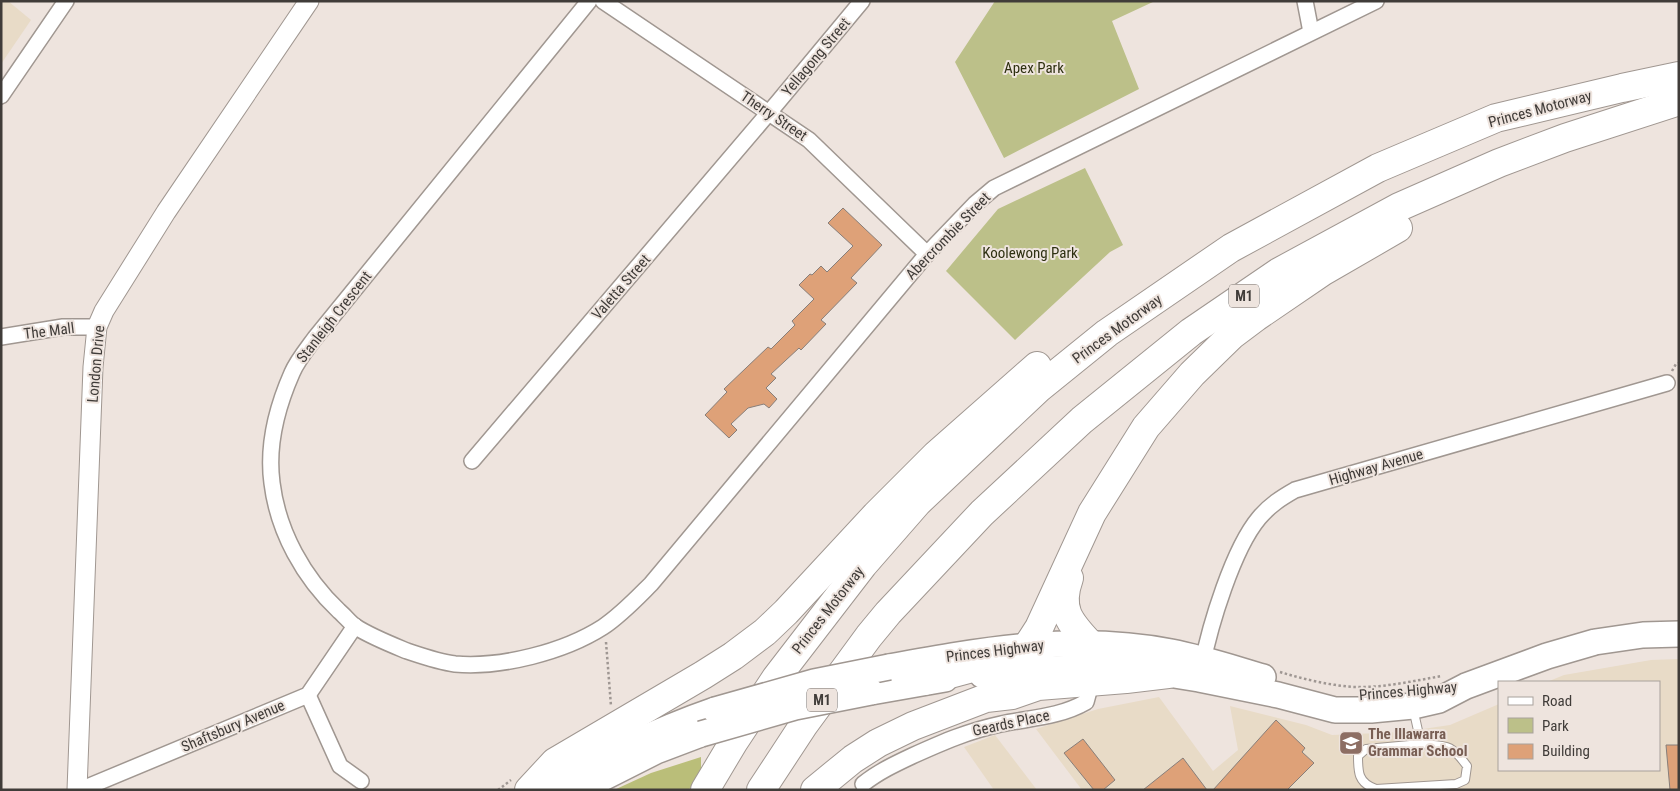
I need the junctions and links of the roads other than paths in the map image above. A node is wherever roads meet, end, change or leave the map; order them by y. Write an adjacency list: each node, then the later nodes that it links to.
1 (66, 1): 10 (street)
2 (309, 1): 17 (street, London Drive)
3 (589, 1): 23 (street, Stanleigh Crescent)
4 (603, 1): 13 (street, Therry Street)
5 (862, 1): 13 (street, Yellagong Street)
6 (1305, 1): 8 (street)
7 (1376, 1): 8 (street, Abercrombie Street)
8 (1311, 32): 16 (street, Abercrombie Street)
9 (1679, 76): 12 (highway, Princes Motorway / M1)
10 (1, 96)
11 (1679, 101): 12 (highway, Princes Motorway / M1)
12 (1626, 102): 15 (highway, Princes Motorway / M1); 42 (highway, Princes Motorway / M1)
13 (770, 113): 16 (street, Therry Street); 20 (street, Valetta Street)
14 (1679, 113): 21 (highway)
15 (1378, 168): 38 (highway); 41 (highway, Princes Motorway / M1)
16 (927, 254): 22 (street, Abercrombie Street)
17 (97, 327): 18 (street, The Mall); 37 (street, London Drive)
18 (1, 338)
19 (1667, 383): 27 (street, Highway Avenue)
20 (472, 461)
21 (1119, 470): 25 (highway); 26 (highway)
22 (687, 540): 23 (street, Stanleigh Crescent)
23 (355, 626): 31 (street)
24 (1679, 634): 30 (main road, Princes Highway)
25 (1028, 645): 26 (main road, Princes Highway); 29 (highway); 39 (main road, Princes Highway, bridge)
26 (1090, 664): 27 (main road, Princes Highway); 28 (highway); 29 (main road, Princes Highway); 35 (street, Geards Place); 43 (highway)
27 (1201, 669): 28 (main road, Princes Highway); 30 (main road, Princes Highway); 32 (main road, Princes Highway)
28 (1168, 674)
29 (924, 681): 40 (main road, Princes Highway, bridge)
30 (1466, 686): 32 (main road, Princes Highway)
31 (308, 695): 34 (street); 37 (street, Shaftsbury Avenue)
32 (1413, 706): 33 (lane)
33 (1421, 744): 36 (lane); 36 (lane)
34 (361, 781)
35 (863, 784)
36 (1389, 789)
37 (79, 790)
38 (529, 790)
39 (540, 790)
40 (579, 790)
41 (705, 790)
42 (761, 790)
43 (815, 790)

